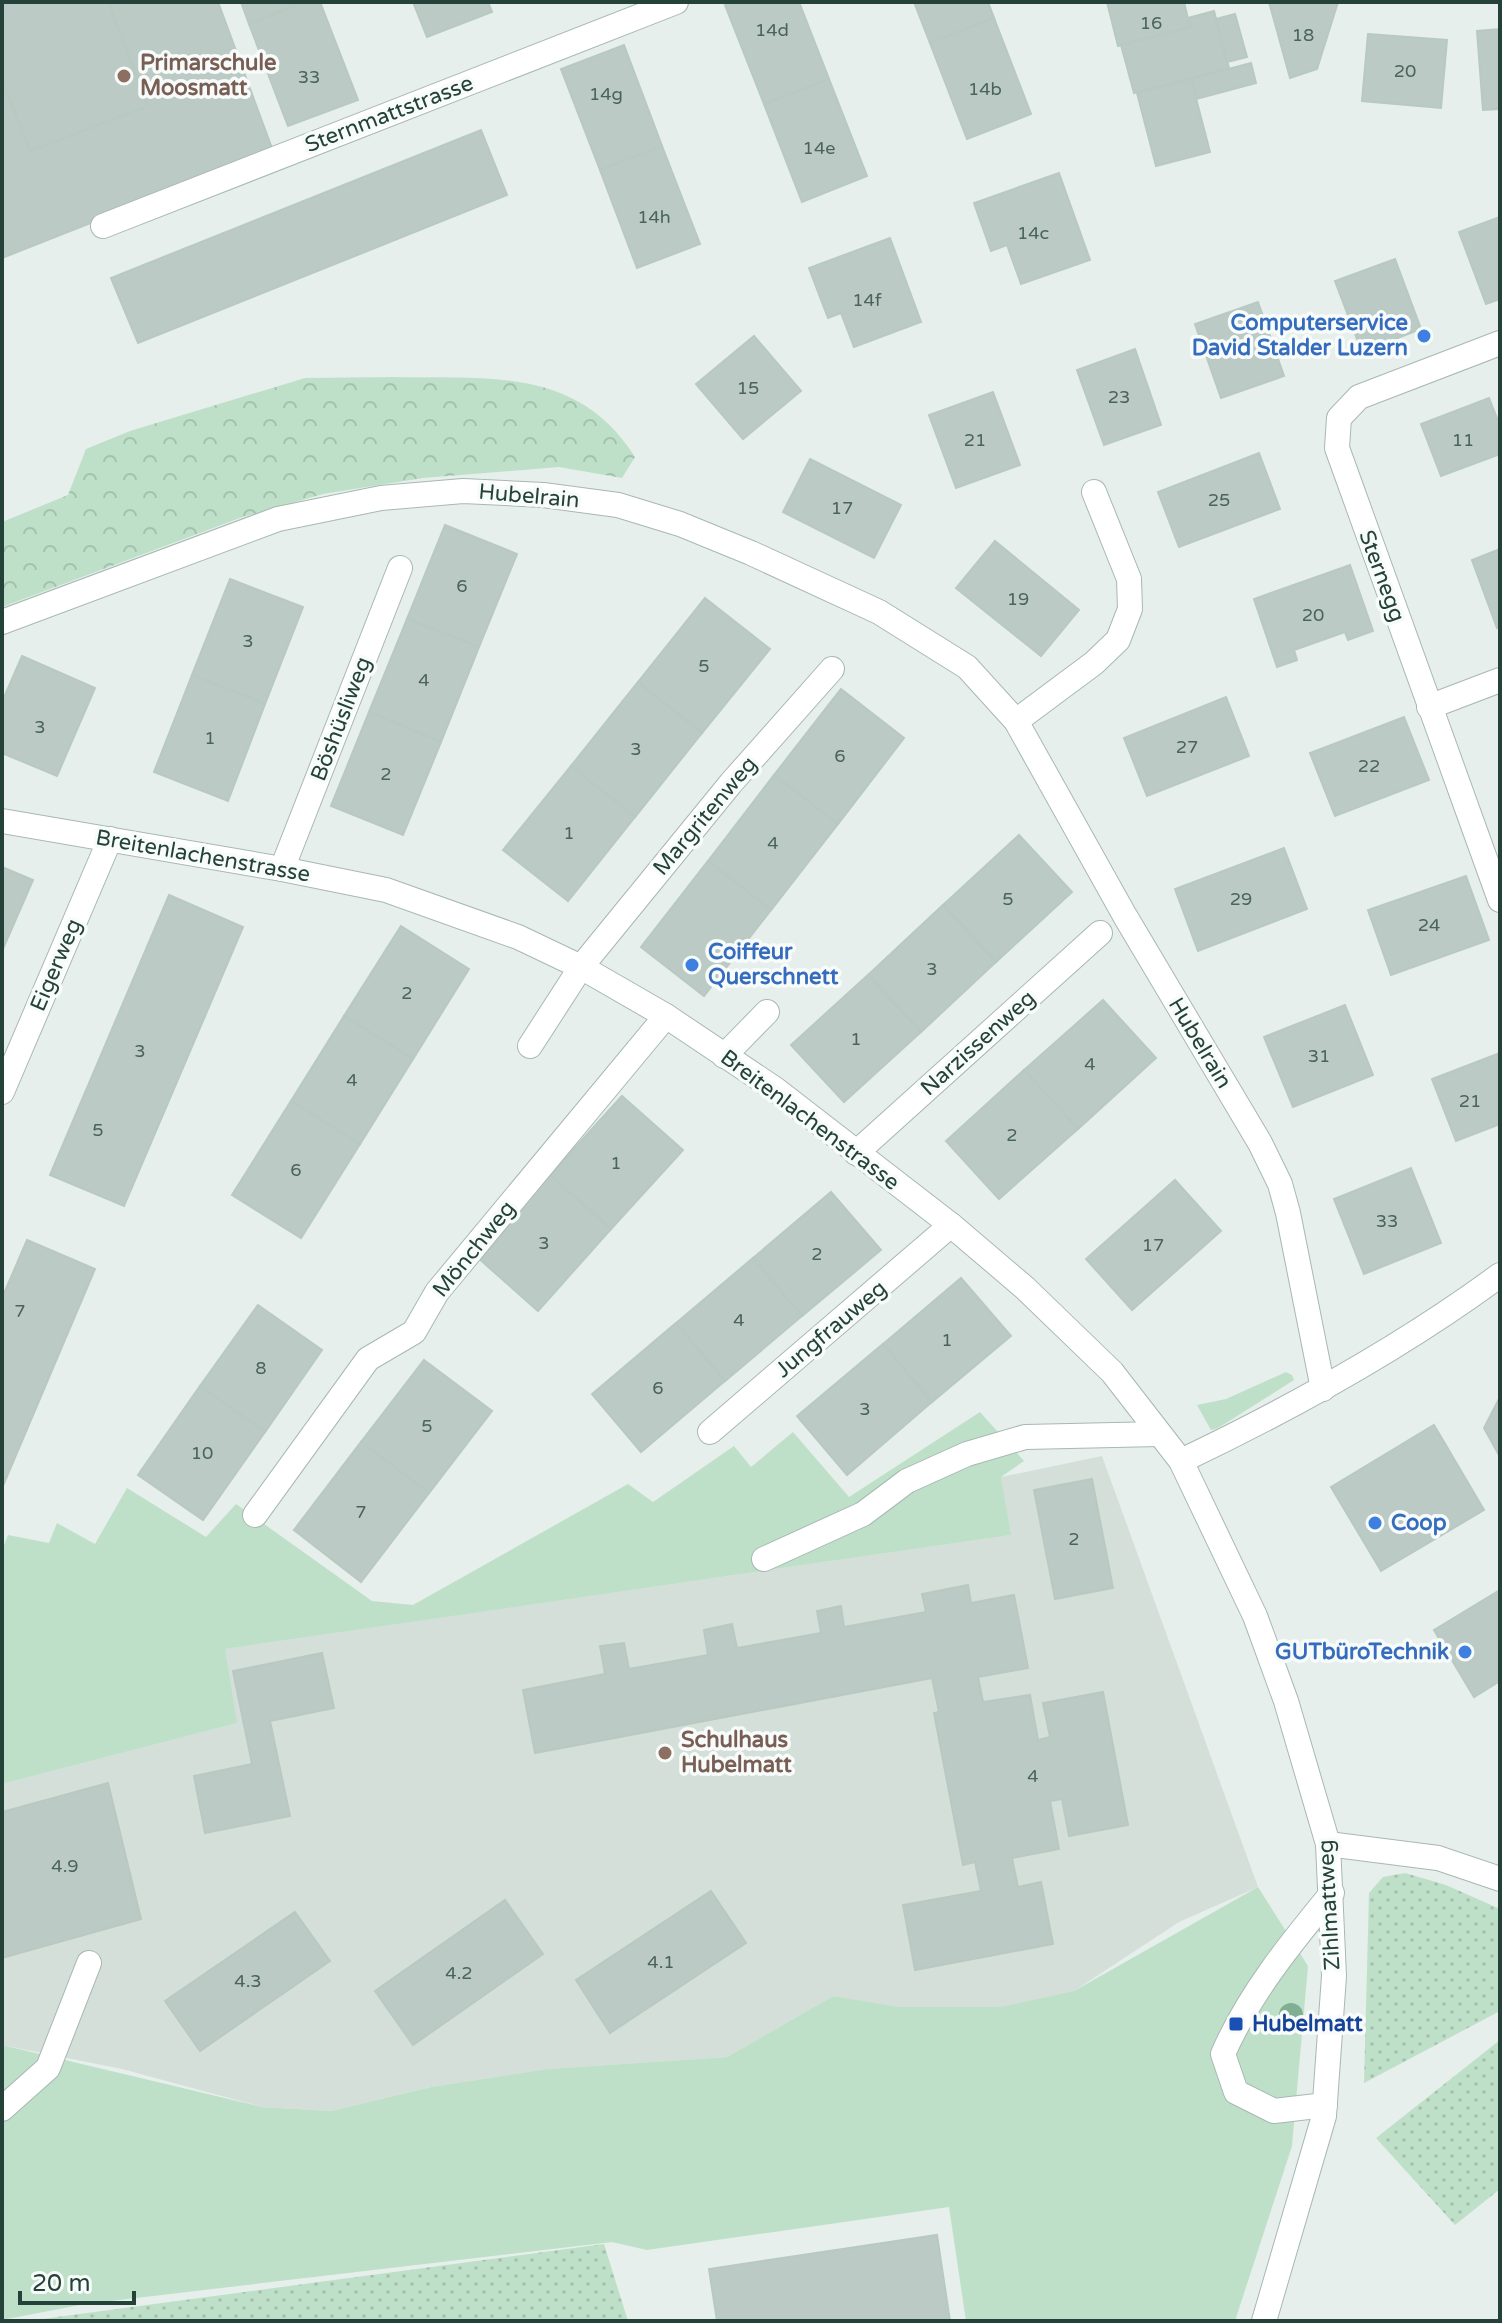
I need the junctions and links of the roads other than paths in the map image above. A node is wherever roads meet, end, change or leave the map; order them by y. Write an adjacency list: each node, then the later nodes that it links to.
1 (676, 2): 2 (street, Sternmattstrasse)
2 (103, 226)
3 (1500, 343): 9 (street, Sternegg)
4 (1094, 492): 10 (street)
5 (400, 568): 13 (street, Böshüsliweg)
6 (2, 622): 10 (street, Hubelrain)
7 (832, 669): 16 (street, Margritenweg)
8 (1500, 680): 9 (street)
9 (1429, 707): 14 (street, Sternegg)
10 (1016, 721): 25 (street, Hubelrain)
11 (2, 821): 12 (street, Breitenlachenstrasse)
12 (110, 839): 13 (street, Breitenlachenstrasse); 21 (street, Eigerweg)
13 (282, 869): 16 (street, Breitenlachenstrasse)
14 (1500, 900)
15 (1100, 933): 22 (street, Narzissenweg)
16 (581, 967): 18 (street, Breitenlachenstrasse); 19 (street, Margritenweg)
17 (767, 1012): 20 (street)
18 (666, 1016): 20 (street, Breitenlachenstrasse); 29 (street, Mönchweg)
19 (530, 1046)
20 (724, 1056): 22 (street, Breitenlachenstrasse)
21 (2, 1092)
22 (856, 1153): 23 (street, Breitenlachenstrasse)
23 (951, 1225): 26 (street, Jungfrauweg); 27 (street, Breitenlachenstrasse)
24 (1500, 1274): 25 (street)
25 (1323, 1389): 28 (street)
26 (710, 1432)
27 (1159, 1434): 28 (street, Breitenlachenstrasse); 30 (street)
28 (1181, 1461): 31 (street, Zihlmattweg)
29 (255, 1515)
30 (764, 1559)
31 (1328, 1844): 32 (street); 33 (street, Zihlmattweg)
32 (1500, 1879)
33 (1332, 1893): 35 (street, Zihlmattweg); 35 (street)
34 (89, 1963): 36 (street)
35 (1325, 2105): 37 (street, Zihlmattweg)
36 (2, 2109)
37 (1264, 2321)

